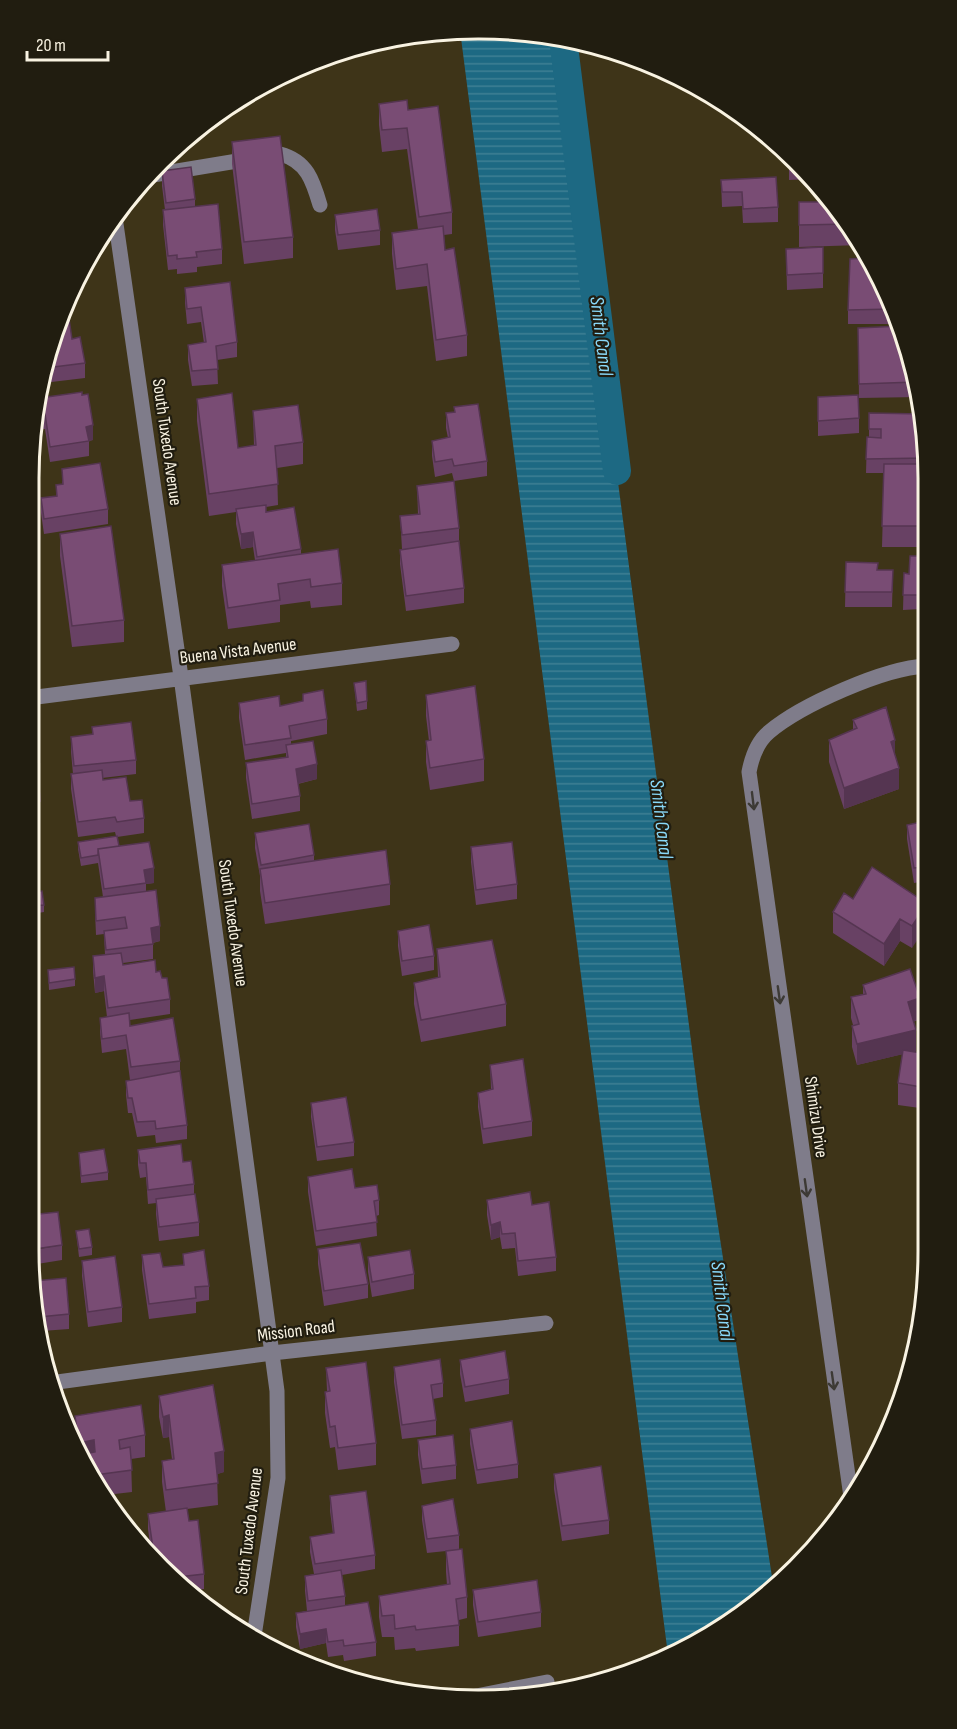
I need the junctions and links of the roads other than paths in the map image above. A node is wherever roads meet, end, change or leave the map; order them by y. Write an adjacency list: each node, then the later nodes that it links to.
1 (163, 173): 2 (street)
2 (320, 205)
3 (117, 229): 6 (street, South Tuxedo Avenue)
4 (452, 644): 6 (street, Buena Vista Avenue)
5 (918, 666): 11 (street, Shimizu Drive, one-way to 11)
6 (181, 677): 7 (street, Buena Vista Avenue); 9 (street, South Tuxedo Avenue)
7 (39, 697)
8 (546, 1323): 9 (street, Mission Road)
9 (272, 1353): 10 (street, Mission Road); 12 (street, South Tuxedo Avenue)
10 (59, 1382)
11 (849, 1486)
12 (255, 1629)
13 (548, 1682): 14 (street)
14 (518, 1688)

